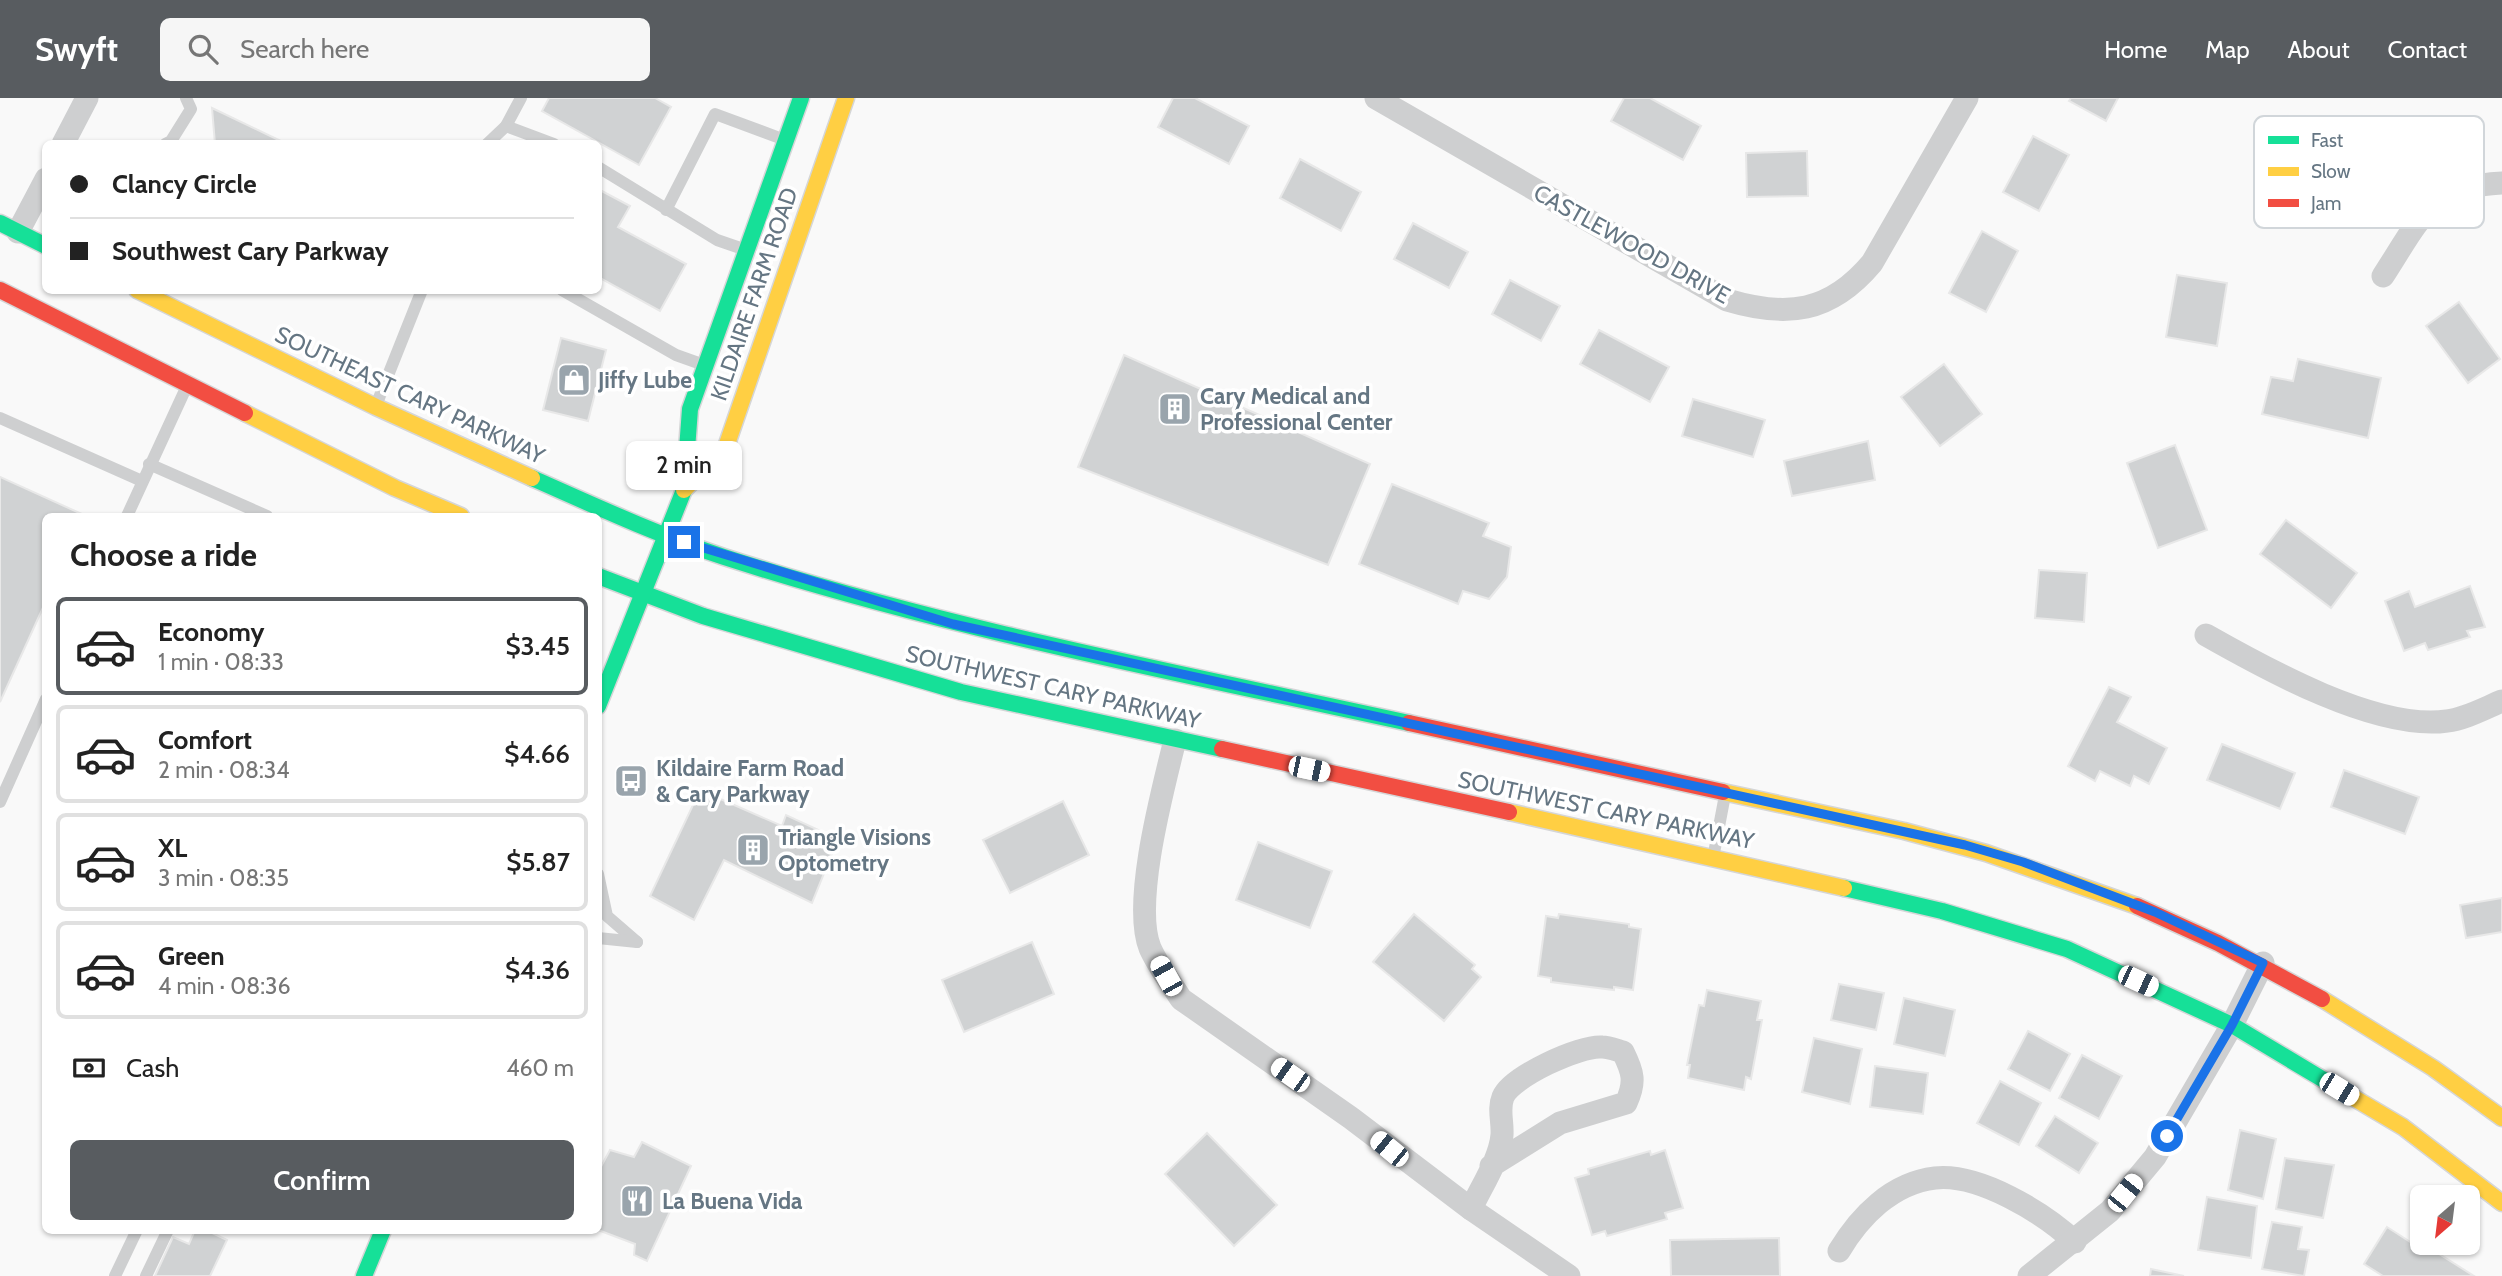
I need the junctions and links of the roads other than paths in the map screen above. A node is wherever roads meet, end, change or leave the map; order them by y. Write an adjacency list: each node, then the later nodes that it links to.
1 (86, 98): 9 (street)
2 (186, 98): 10 (lane)
3 (521, 98): 8 (lane)
4 (801, 98): 13 (main road, KILDAIRE FARM ROAD)
5 (846, 98): 34 (main road, KILDAIRE FARM ROAD)
6 (1376, 98): 7 (street, CASTLEWOOD DRIVE)
7 (1967, 98)
8 (506, 126): 11 (lane); 12 (lane)
9 (65, 140)
10 (172, 140)
11 (491, 140)
12 (543, 140)
13 (785, 140): 18 (lane); 22 (main road, KILDAIRE FARM ROAD)
14 (602, 170): 18 (lane)
15 (2502, 183): 17 (street)
16 (42, 184): 19 (street)
17 (2484, 185)
18 (666, 211): 22 (lane)
19 (9, 228): 21 (main road)
20 (2414, 228): 23 (street)
21 (42, 244)
22 (746, 250): 28 (main road, KILDAIRE FARM ROAD)
23 (2383, 276)
24 (0, 290): 29 (main road)
25 (145, 294): 30 (main road, SOUTHEAST CARY PARKWAY)
26 (420, 294): 30 (lane)
27 (569, 294): 28 (lane)
28 (708, 366): 34 (main road, KILDAIRE FARM ROAD)
29 (188, 384): 32 (lane); 37 (main road)
30 (376, 407): 38 (main road, SOUTHEAST CARY PARKWAY)
31 (0, 418): 33 (lane)
32 (149, 464): 33 (lane); 36 (lane)
33 (142, 481): 35 (lane)
34 (684, 490): 38 (main road, KILDAIRE FARM ROAD)
35 (128, 513)
36 (260, 513)
37 (454, 513)
38 (666, 535): 40 (main road, KILDAIRE FARM ROAD); 46 (main road, SOUTHWEST CARY PARKWAY)
39 (602, 578): 40 (main road)
40 (644, 595): 42 (main road, KILDAIRE FARM ROAD); 45 (main road, SOUTHWEST CARY PARKWAY)
41 (2206, 635): 43 (street)
42 (602, 696)
43 (2502, 701)
44 (42, 708): 47 (lane)
45 (1175, 740): 48 (main road, SOUTHWEST CARY PARKWAY); 56 (street)
46 (1725, 792): 48 (lane); 51 (main road, SOUTHWEST CARY PARKWAY)
47 (0, 803)
48 (1713, 857): 52 (main road, SOUTHWEST CARY PARKWAY)
49 (602, 893): 50 (lane)
50 (602, 938)
51 (2263, 963): 52 (street); 53 (main road, SOUTHWEST CARY PARKWAY)
52 (2232, 1025): 55 (main road, SOUTHWEST CARY PARKWAY); 60 (street)
53 (2502, 1118)
54 (1491, 1166): 54 (street); 56 (street)
55 (2502, 1203)
56 (1471, 1209): 62 (street)
57 (135, 1234): 63 (lane)
58 (167, 1234): 64 (lane)
59 (381, 1234): 65 (main road)
60 (2075, 1242): 61 (street); 66 (street)
61 (1839, 1251)
62 (1561, 1273)
63 (115, 1276)
64 (146, 1276)
65 (363, 1276)
66 (2029, 1276)

